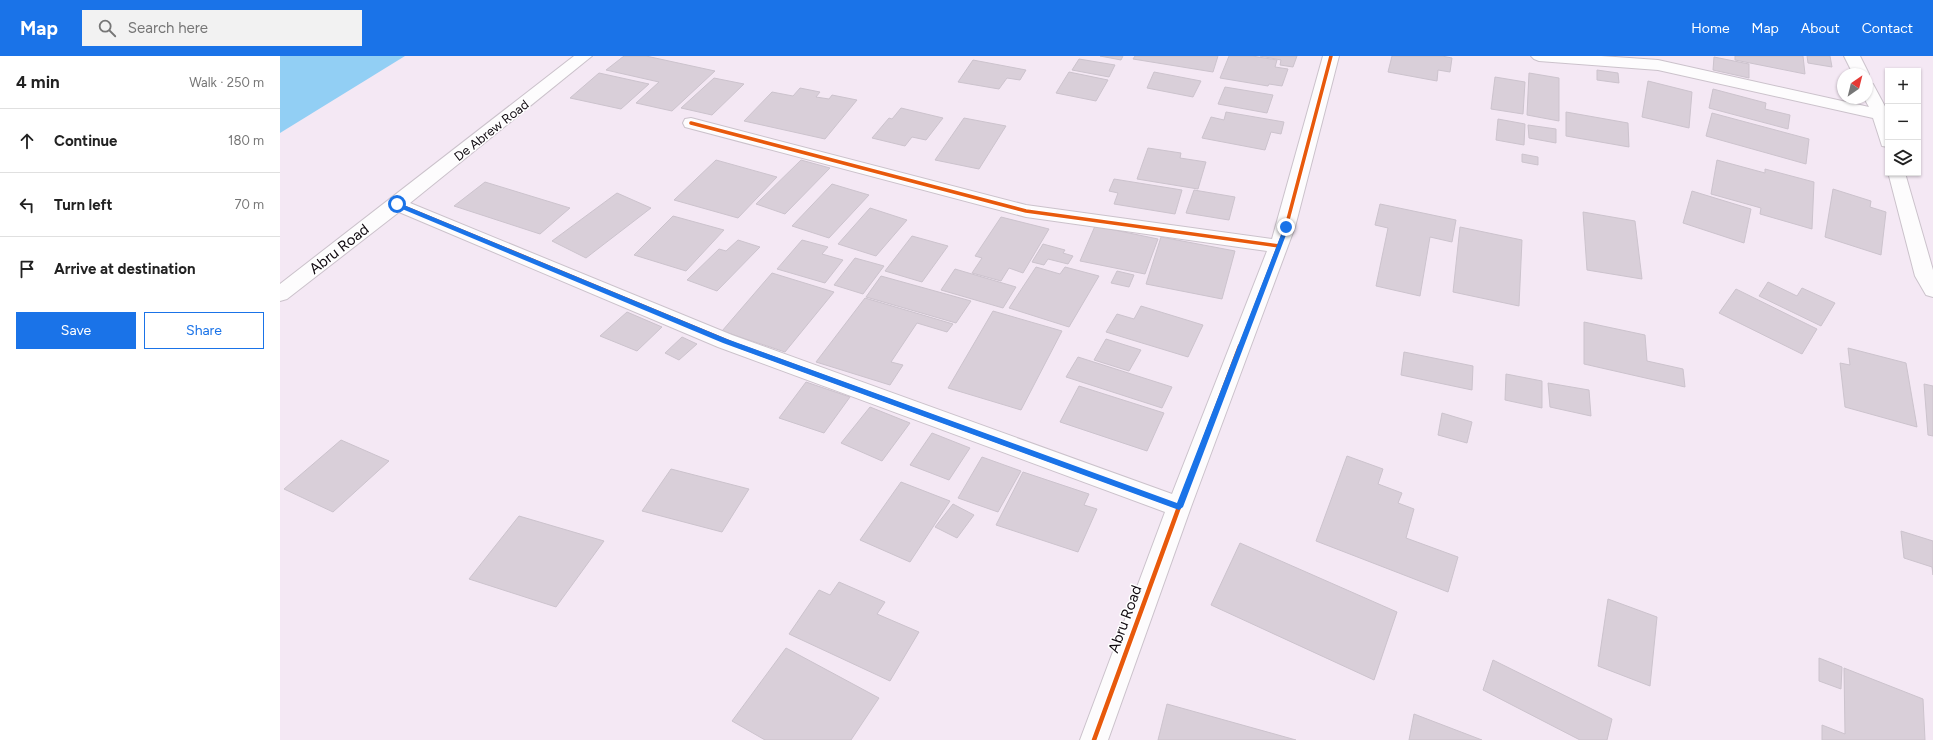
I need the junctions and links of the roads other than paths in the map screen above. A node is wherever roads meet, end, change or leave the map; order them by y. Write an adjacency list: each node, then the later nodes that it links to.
1 (584, 56): 11 (street, De Abrew Road)
2 (1331, 56): 12 (street, Abru Road)
3 (1539, 56): 7 (street)
4 (1852, 56): 5 (street)
5 (1858, 68)
6 (1873, 100): 7 (street)
7 (1880, 115): 9 (street)
8 (691, 123): 12 (street)
9 (1887, 140)
10 (1897, 176): 13 (street)
11 (397, 204): 14 (street, Abru Road); 15 (street)
12 (1279, 246): 15 (street, Abru Road)
13 (1933, 290)
14 (280, 294)
15 (1179, 507): 16 (street, Abru Road)
16 (1094, 740)

